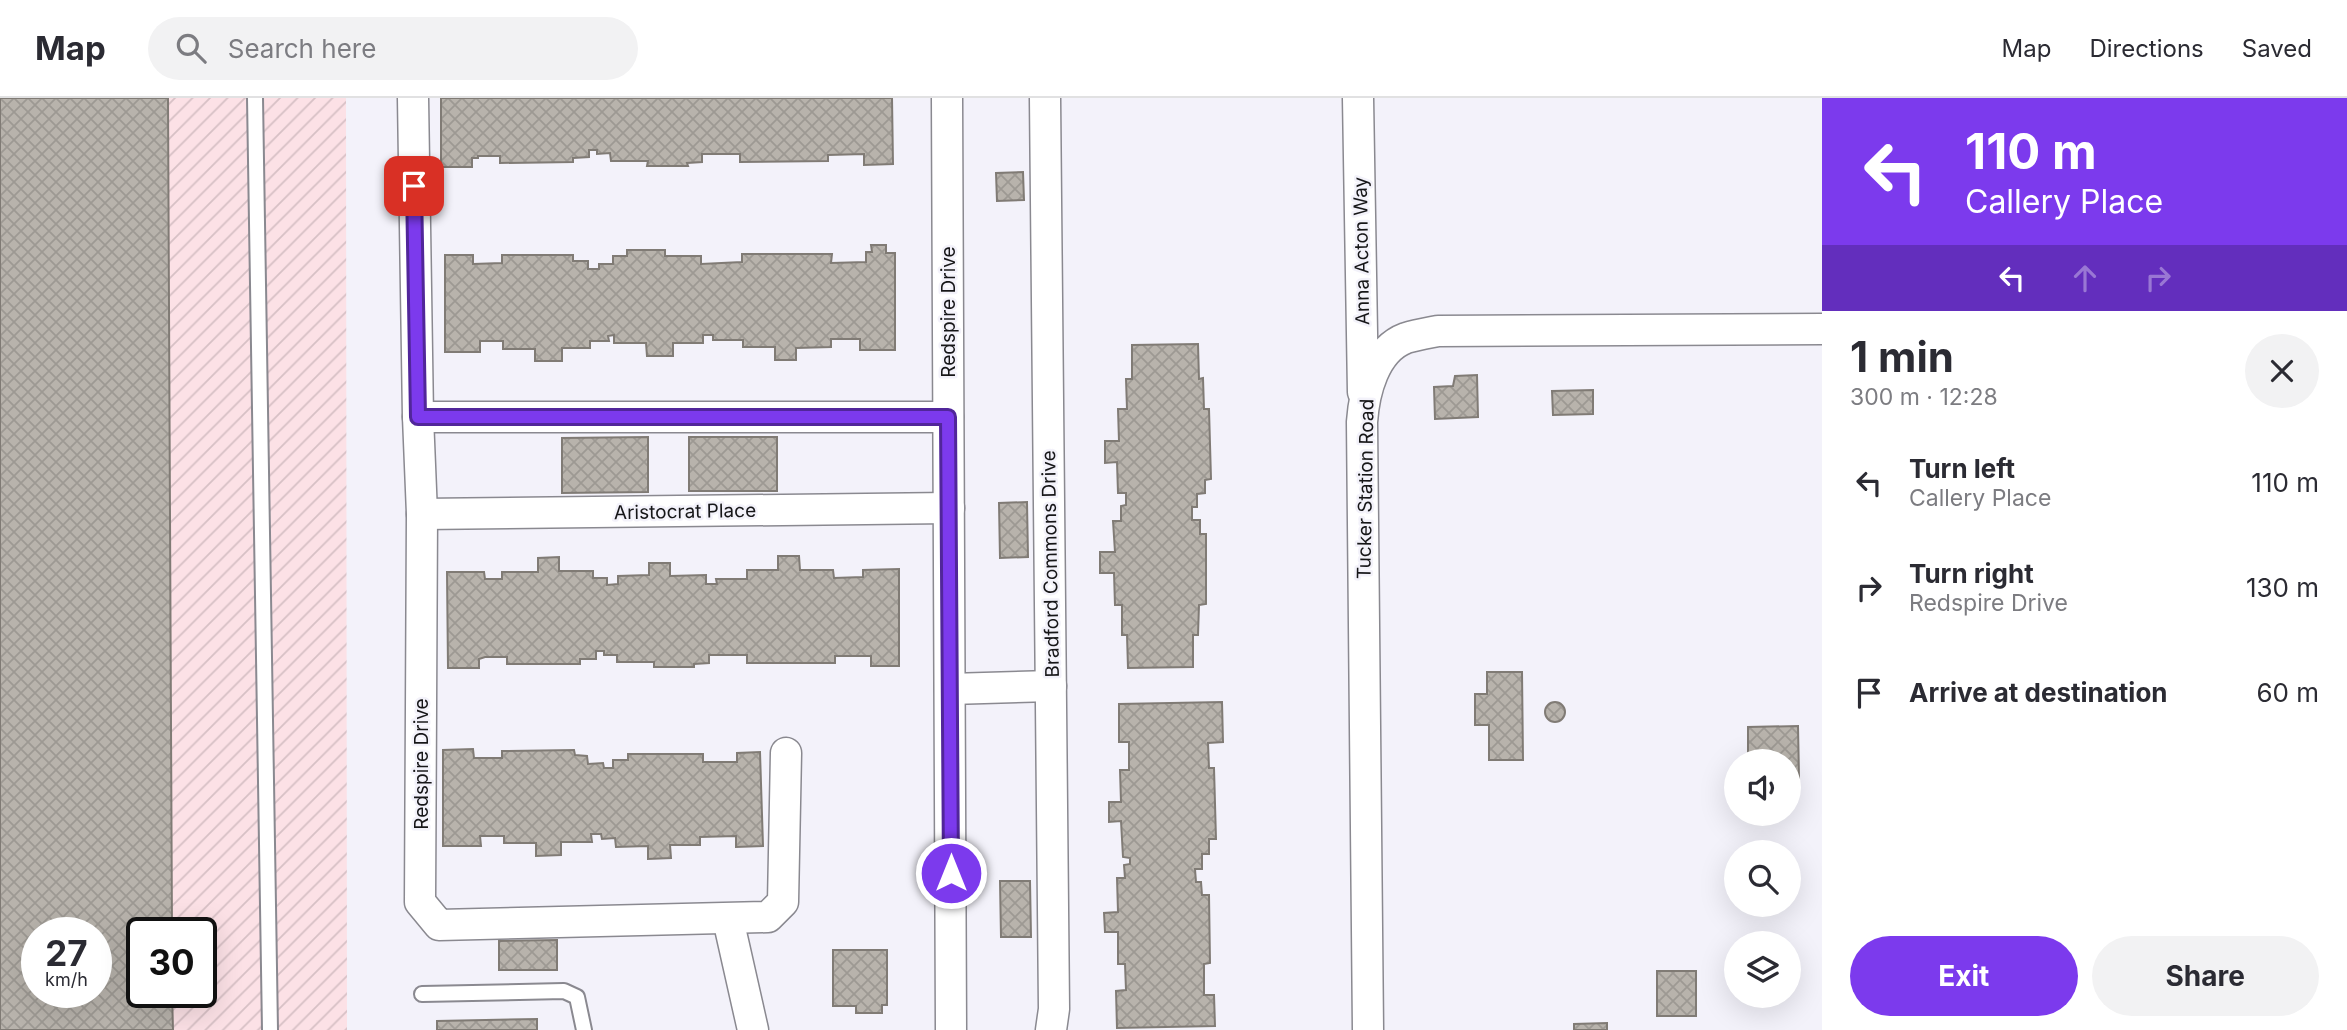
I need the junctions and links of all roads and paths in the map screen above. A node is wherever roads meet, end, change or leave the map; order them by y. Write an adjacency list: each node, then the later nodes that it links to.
1 (256, 98): 17 (lane)
2 (413, 98): 8 (street, Redspire Drive)
3 (947, 98): 9 (street, Redspire Drive)
4 (1045, 98): 12 (street, Bradford Commons Drive)
5 (1358, 98): 7 (street, Anna Acton Way)
6 (1822, 329): 7 (street, Tucker Station Road)
7 (1364, 403): 22 (street, Tucker Station Road)
8 (418, 417): 9 (street); 11 (street, Redspire Drive)
9 (948, 417): 10 (street, Redspire Drive)
10 (949, 509): 11 (street, Aristocrat Place); 13 (street, Redspire Drive)
11 (422, 514): 15 (street, Redspire Drive)
12 (1051, 686): 13 (street); 21 (street, Bradford Commons Drive)
13 (950, 689): 20 (street, Redspire Drive)
14 (786, 753): 15 (street, Redspire Drive)
15 (728, 919): 19 (street)
16 (422, 994): 18 (lane)
17 (270, 1030)
18 (584, 1030)
19 (752, 1030)
20 (951, 1030)
21 (1051, 1030)
22 (1367, 1030)

